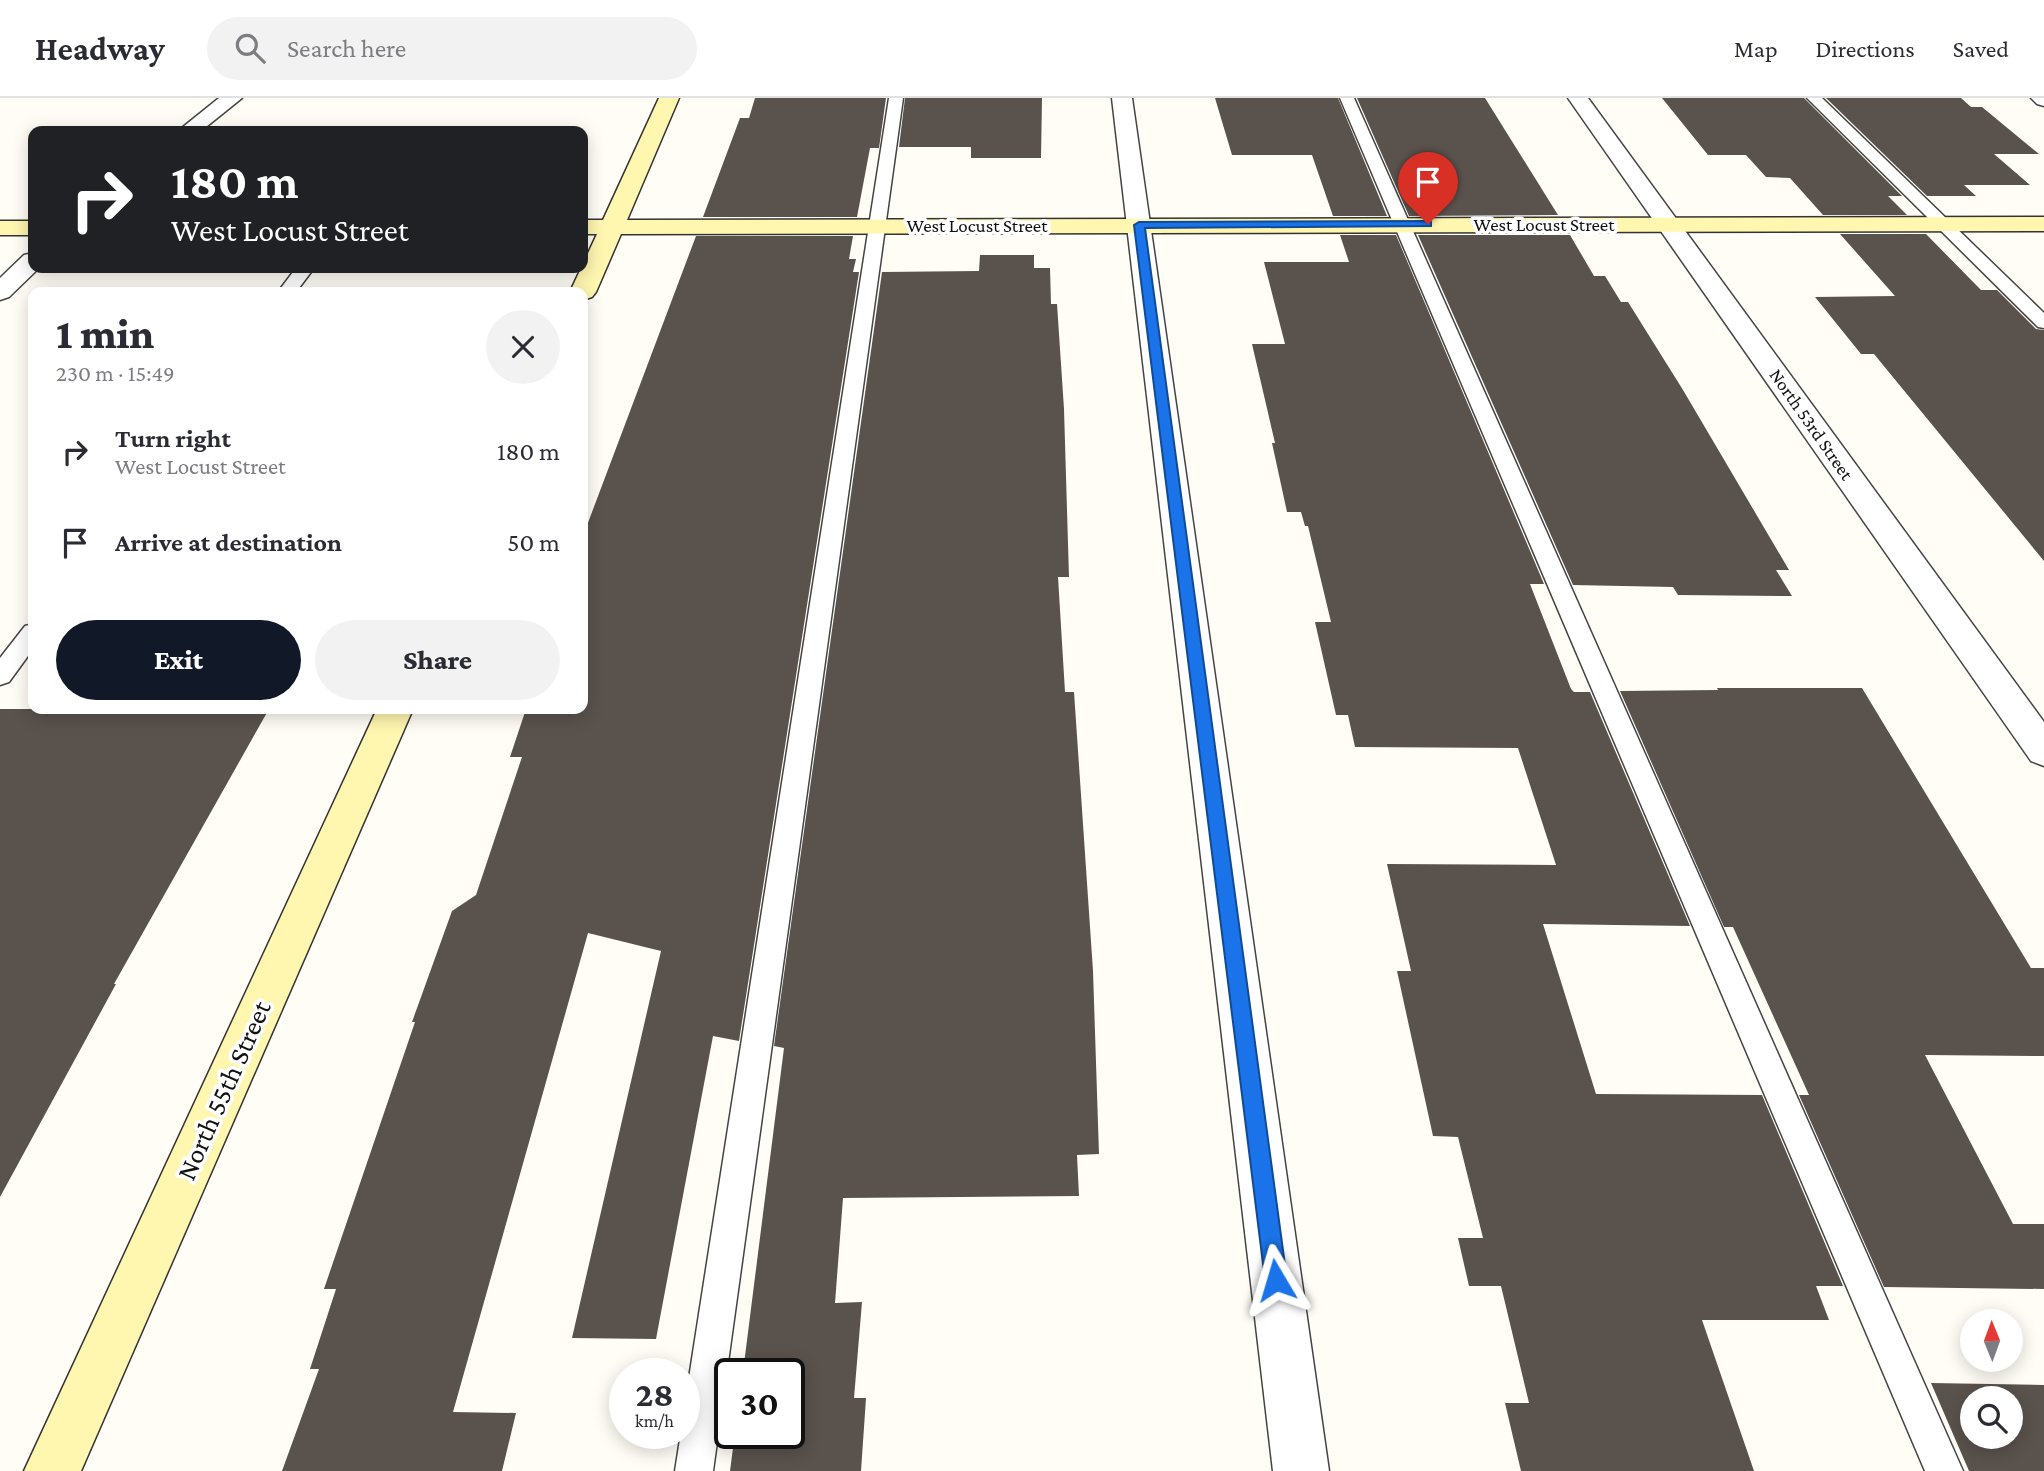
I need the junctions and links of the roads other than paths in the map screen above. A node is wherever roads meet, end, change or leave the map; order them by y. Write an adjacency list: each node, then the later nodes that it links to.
1 (232, 98): 8 (street)
2 (669, 98): 16 (street)
3 (897, 98): 12 (lane)
4 (1122, 98): 13 (street)
5 (1347, 98): 9 (lane)
6 (1578, 98): 10 (street, North 53rd Street)
7 (1814, 98): 14 (lane)
8 (195, 126)
9 (1400, 224): 10 (street, West Locust Street); 13 (street, West Locust Street); 30 (lane)
10 (1669, 224): 14 (street, West Locust Street); 26 (street, North 53rd Street)
11 (2044, 224): 14 (street, West Locust Street)
12 (877, 225): 13 (street, West Locust Street); 16 (street, West Locust Street); 28 (lane)
13 (1139, 225): 29 (street)
14 (1944, 225): 22 (lane)
15 (588, 227): 16 (street, West Locust Street)
16 (612, 227): 20 (street)
17 (0, 228): 18 (street)
18 (28, 228)
19 (28, 265): 21 (street)
20 (585, 287)
21 (0, 292)
22 (2044, 323)
23 (28, 639): 24 (lane)
24 (0, 676)
25 (393, 714): 27 (street, North 55th Street)
26 (2044, 751)
27 (51, 1471)
28 (694, 1471)
29 (1301, 1471)
30 (1944, 1471)

